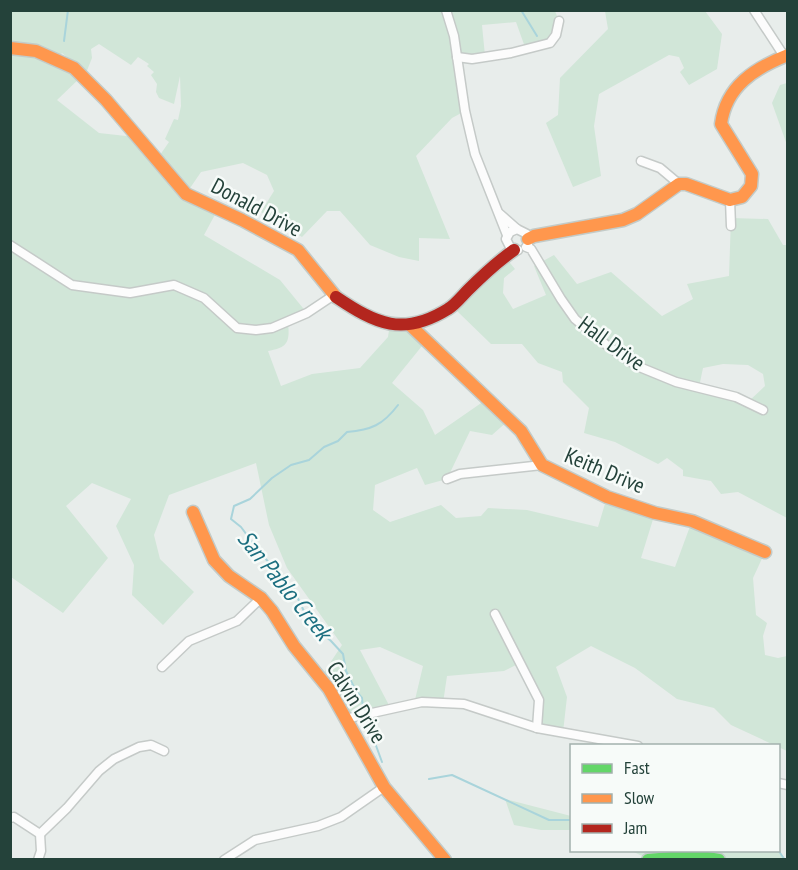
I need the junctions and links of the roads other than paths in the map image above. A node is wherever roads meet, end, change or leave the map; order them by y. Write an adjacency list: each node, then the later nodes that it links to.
1 (446, 10): 6 (street, Hall Drive)
2 (754, 10): 5 (street)
3 (559, 21): 6 (street)
4 (10, 48): 15 (street, Donald Drive)
5 (786, 56): 9 (street)
6 (457, 57): 10 (street, Hall Drive)
7 (641, 162): 8 (street)
8 (679, 184): 9 (street); 13 (street)
9 (730, 200): 11 (street)
10 (498, 212): 12 (street, Hall Drive); 13 (street, Hall Drive)
11 (731, 226)
12 (517, 229): 13 (street); 13 (street, Hall Drive)
13 (516, 243): 16 (street); 17 (street, Hall Drive)
14 (10, 245): 15 (street)
15 (334, 295): 16 (street, Donald Drive)
16 (411, 326): 18 (street, Keith Drive)
17 (763, 410)
18 (542, 465): 19 (street); 21 (street, Keith Drive)
19 (447, 479)
20 (193, 512): 22 (street, Calvin Drive)
21 (765, 552)
22 (261, 598): 24 (street); 25 (street, Calvin Drive)
23 (495, 614): 26 (street)
24 (162, 667)
25 (345, 720): 26 (street); 29 (street, Calvin Drive)
26 (537, 728): 27 (street)
27 (627, 744)
28 (164, 751): 31 (street)
29 (384, 787): 34 (street); 35 (street, Calvin Drive)
30 (10, 818): 31 (street)
31 (40, 834): 33 (street)
32 (694, 858): 36 (street); 37 (street)
33 (38, 860)
34 (224, 860)
35 (445, 860)
36 (648, 860)
37 (719, 860)

